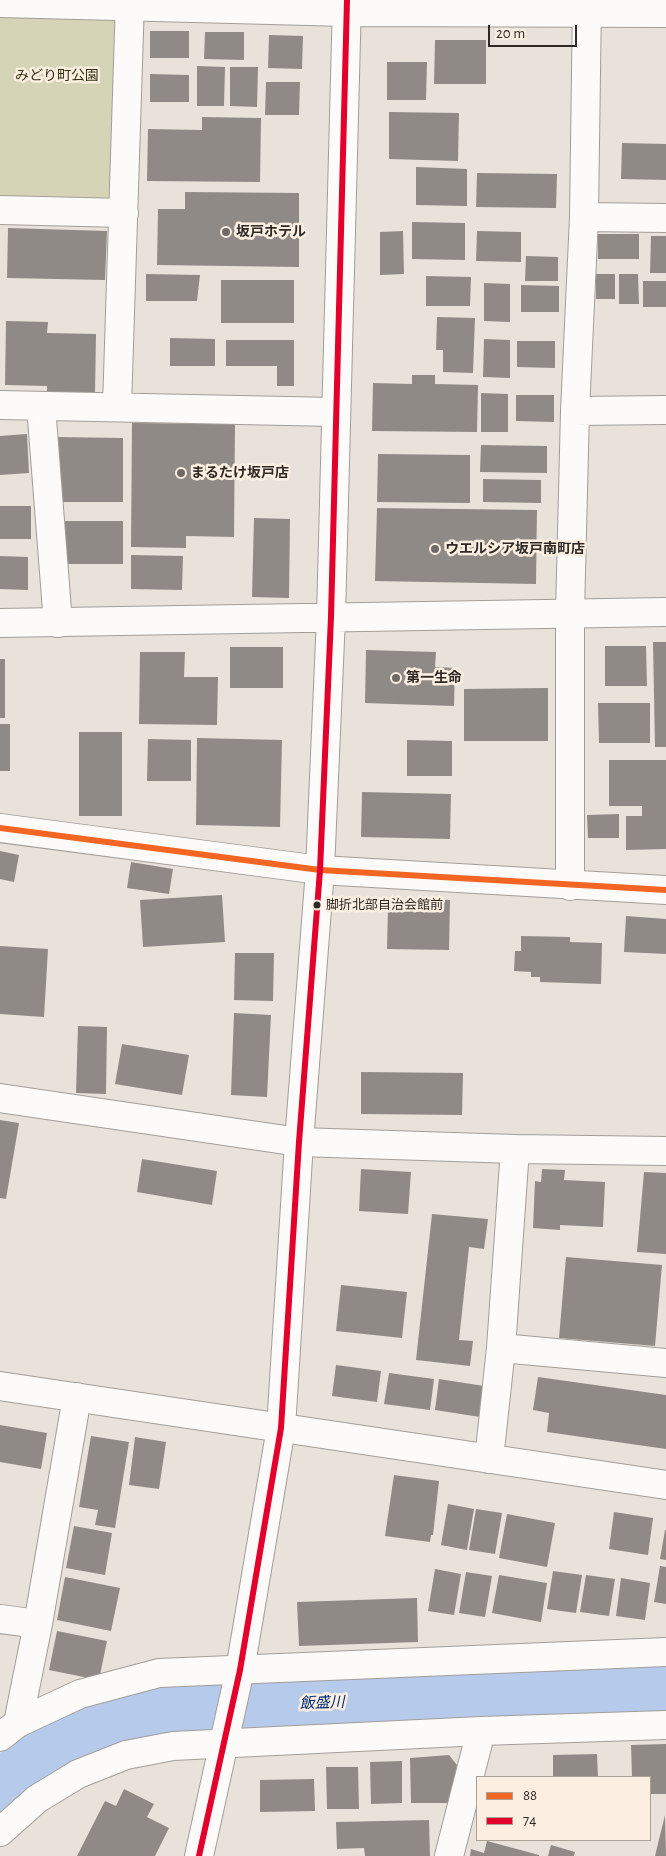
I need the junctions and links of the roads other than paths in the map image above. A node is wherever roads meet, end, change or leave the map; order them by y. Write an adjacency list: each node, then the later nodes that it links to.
1 (0, 3): 2 (street)
2 (130, 4): 3 (street); 7 (street)
3 (347, 6): 4 (street); 15 (street)
4 (587, 7): 5 (street); 8 (street)
5 (666, 13)
6 (0, 210): 7 (street)
7 (124, 213): 12 (street)
8 (584, 218): 9 (street); 14 (street)
9 (666, 218)
10 (0, 405): 11 (street)
11 (41, 406): 12 (street); 20 (street)
12 (117, 407): 15 (street)
13 (666, 410): 14 (street)
14 (575, 411): 17 (street)
15 (335, 412): 18 (street)
16 (666, 612): 17 (street)
17 (570, 613): 18 (street); 23 (street)
18 (331, 617): 20 (street); 22 (street)
19 (0, 623): 20 (street)
20 (58, 623)
21 (0, 828): 22 (street)
22 (320, 870): 23 (street); 26 (street)
23 (570, 886): 24 (street)
24 (666, 890)
25 (0, 1098): 26 (street)
26 (300, 1142): 27 (street); 33 (street)
27 (515, 1149): 28 (street); 29 (street)
28 (666, 1151)
29 (501, 1348): 30 (street); 34 (street)
30 (666, 1363)
31 (0, 1386): 32 (street)
32 (77, 1398): 33 (street); 37 (street)
33 (281, 1428): 34 (street); 39 (street)
34 (489, 1459): 35 (street)
35 (666, 1485)
36 (0, 1618): 37 (street)
37 (38, 1624): 41 (street)
38 (666, 1652): 39 (street)
39 (240, 1670): 41 (street); 43 (street)
40 (666, 1725): 42 (street)
41 (9, 1730)
42 (481, 1731): 43 (street); 46 (street)
43 (225, 1743): 44 (street); 45 (street)
44 (0, 1832)
45 (199, 1856)
46 (449, 1856)

